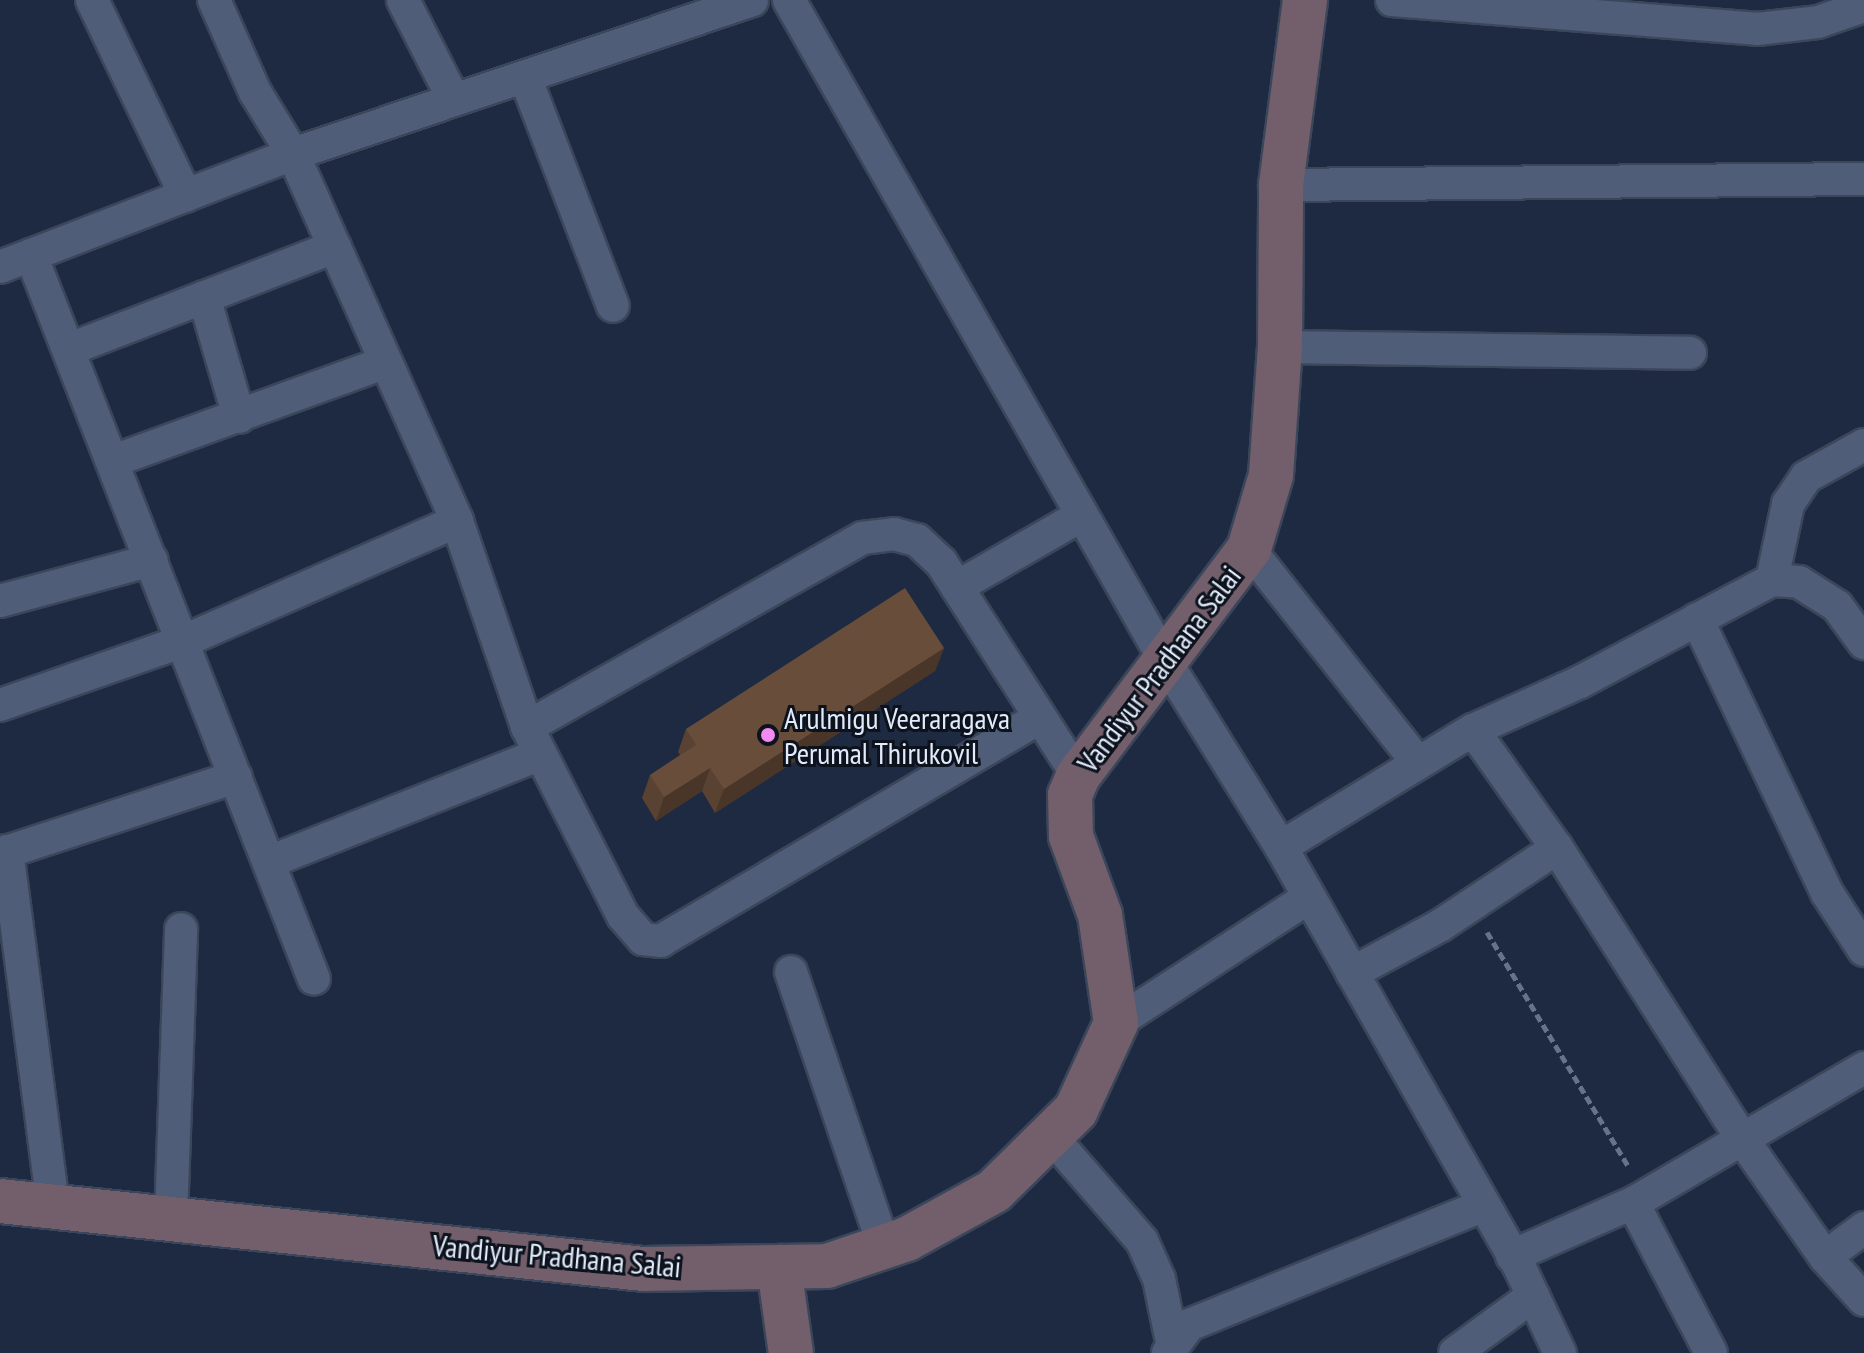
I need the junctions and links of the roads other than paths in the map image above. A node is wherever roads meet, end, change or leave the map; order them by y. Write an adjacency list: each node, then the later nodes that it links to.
1 (92, 0): 14 (street)
2 (214, 0): 11 (street)
3 (403, 0): 10 (street)
4 (752, 0): 9 (street)
5 (789, 0): 27 (street)
6 (1305, 0): 13 (street, Vandiyur Pradhana Salai)
7 (1392, 0): 8 (street)
8 (1864, 6)
9 (525, 77): 10 (street); 19 (street)
10 (454, 100): 11 (street)
11 (293, 154): 14 (street); 15 (street)
12 (1864, 179): 13 (street)
13 (1281, 185): 20 (street, Vandiyur Pradhana Salai)
14 (186, 196): 16 (street)
15 (335, 247): 18 (street); 23 (street)
16 (31, 255): 17 (street); 21 (street)
17 (0, 267)
18 (204, 297): 21 (street); 24 (street)
19 (613, 306)
20 (1280, 347): 22 (street); 29 (street, Vandiyur Pradhana Salai)
21 (70, 349): 26 (street)
22 (1690, 353)
23 (386, 362): 24 (street); 28 (street)
24 (239, 417): 26 (street)
25 (1864, 445): 31 (street)
26 (113, 461): 30 (street)
27 (1082, 515): 32 (street); 37 (street)
28 (457, 521): 35 (street); 41 (street)
29 (1249, 549): 37 (street, Vandiyur Pradhana Salai); 42 (street)
30 (152, 560): 33 (street); 35 (street)
31 (1772, 580): 34 (street); 36 (street)
32 (957, 587): 39 (street); 41 (street)
33 (0, 601)
34 (1697, 619): 40 (street); 51 (street)
35 (184, 641): 38 (street); 44 (street)
36 (1864, 643)
37 (1167, 664): 43 (street, Vandiyur Pradhana Salai); 45 (street)
38 (0, 705)
39 (1039, 718): 41 (street); 43 (street)
40 (1473, 730): 42 (street); 46 (street)
41 (534, 740): 48 (street)
42 (1418, 763): 45 (street)
43 (1078, 776): 55 (street, Vandiyur Pradhana Salai)
44 (236, 777): 47 (street); 48 (street)
45 (1281, 847): 49 (street)
46 (1557, 848): 53 (street); 58 (street)
47 (4, 852): 62 (street)
48 (269, 862): 54 (street)
49 (1309, 897): 53 (street); 55 (street)
50 (181, 929): 63 (street)
51 (1864, 950)
52 (791, 972): 65 (street)
53 (1352, 973): 61 (street)
54 (314, 979)
55 (1116, 1023): 57 (street, Vandiyur Pradhana Salai)
56 (1864, 1068): 58 (street)
57 (1050, 1135): 65 (street, Vandiyur Pradhana Salai); 71 (street)
58 (1743, 1140): 59 (street); 67 (street)
59 (1639, 1200): 66 (street); 75 (street)
60 (0, 1201): 62 (street, Vandiyur Pradhana Salai)
61 (1484, 1205): 66 (street); 71 (street)
62 (53, 1207): 63 (street, Vandiyur Pradhana Salai)
63 (171, 1219): 68 (street, Vandiyur Pradhana Salai)
64 (1864, 1228): 67 (street)
65 (884, 1246): 68 (street, Vandiyur Pradhana Salai)
66 (1512, 1256): 69 (street)
67 (1825, 1257): 70 (street)
68 (779, 1267): 72 (street)
69 (1533, 1296): 73 (street); 74 (street)
70 (1864, 1300)
71 (1170, 1348)
72 (791, 1353)
73 (1455, 1353)
74 (1560, 1353)
75 (1711, 1353)

